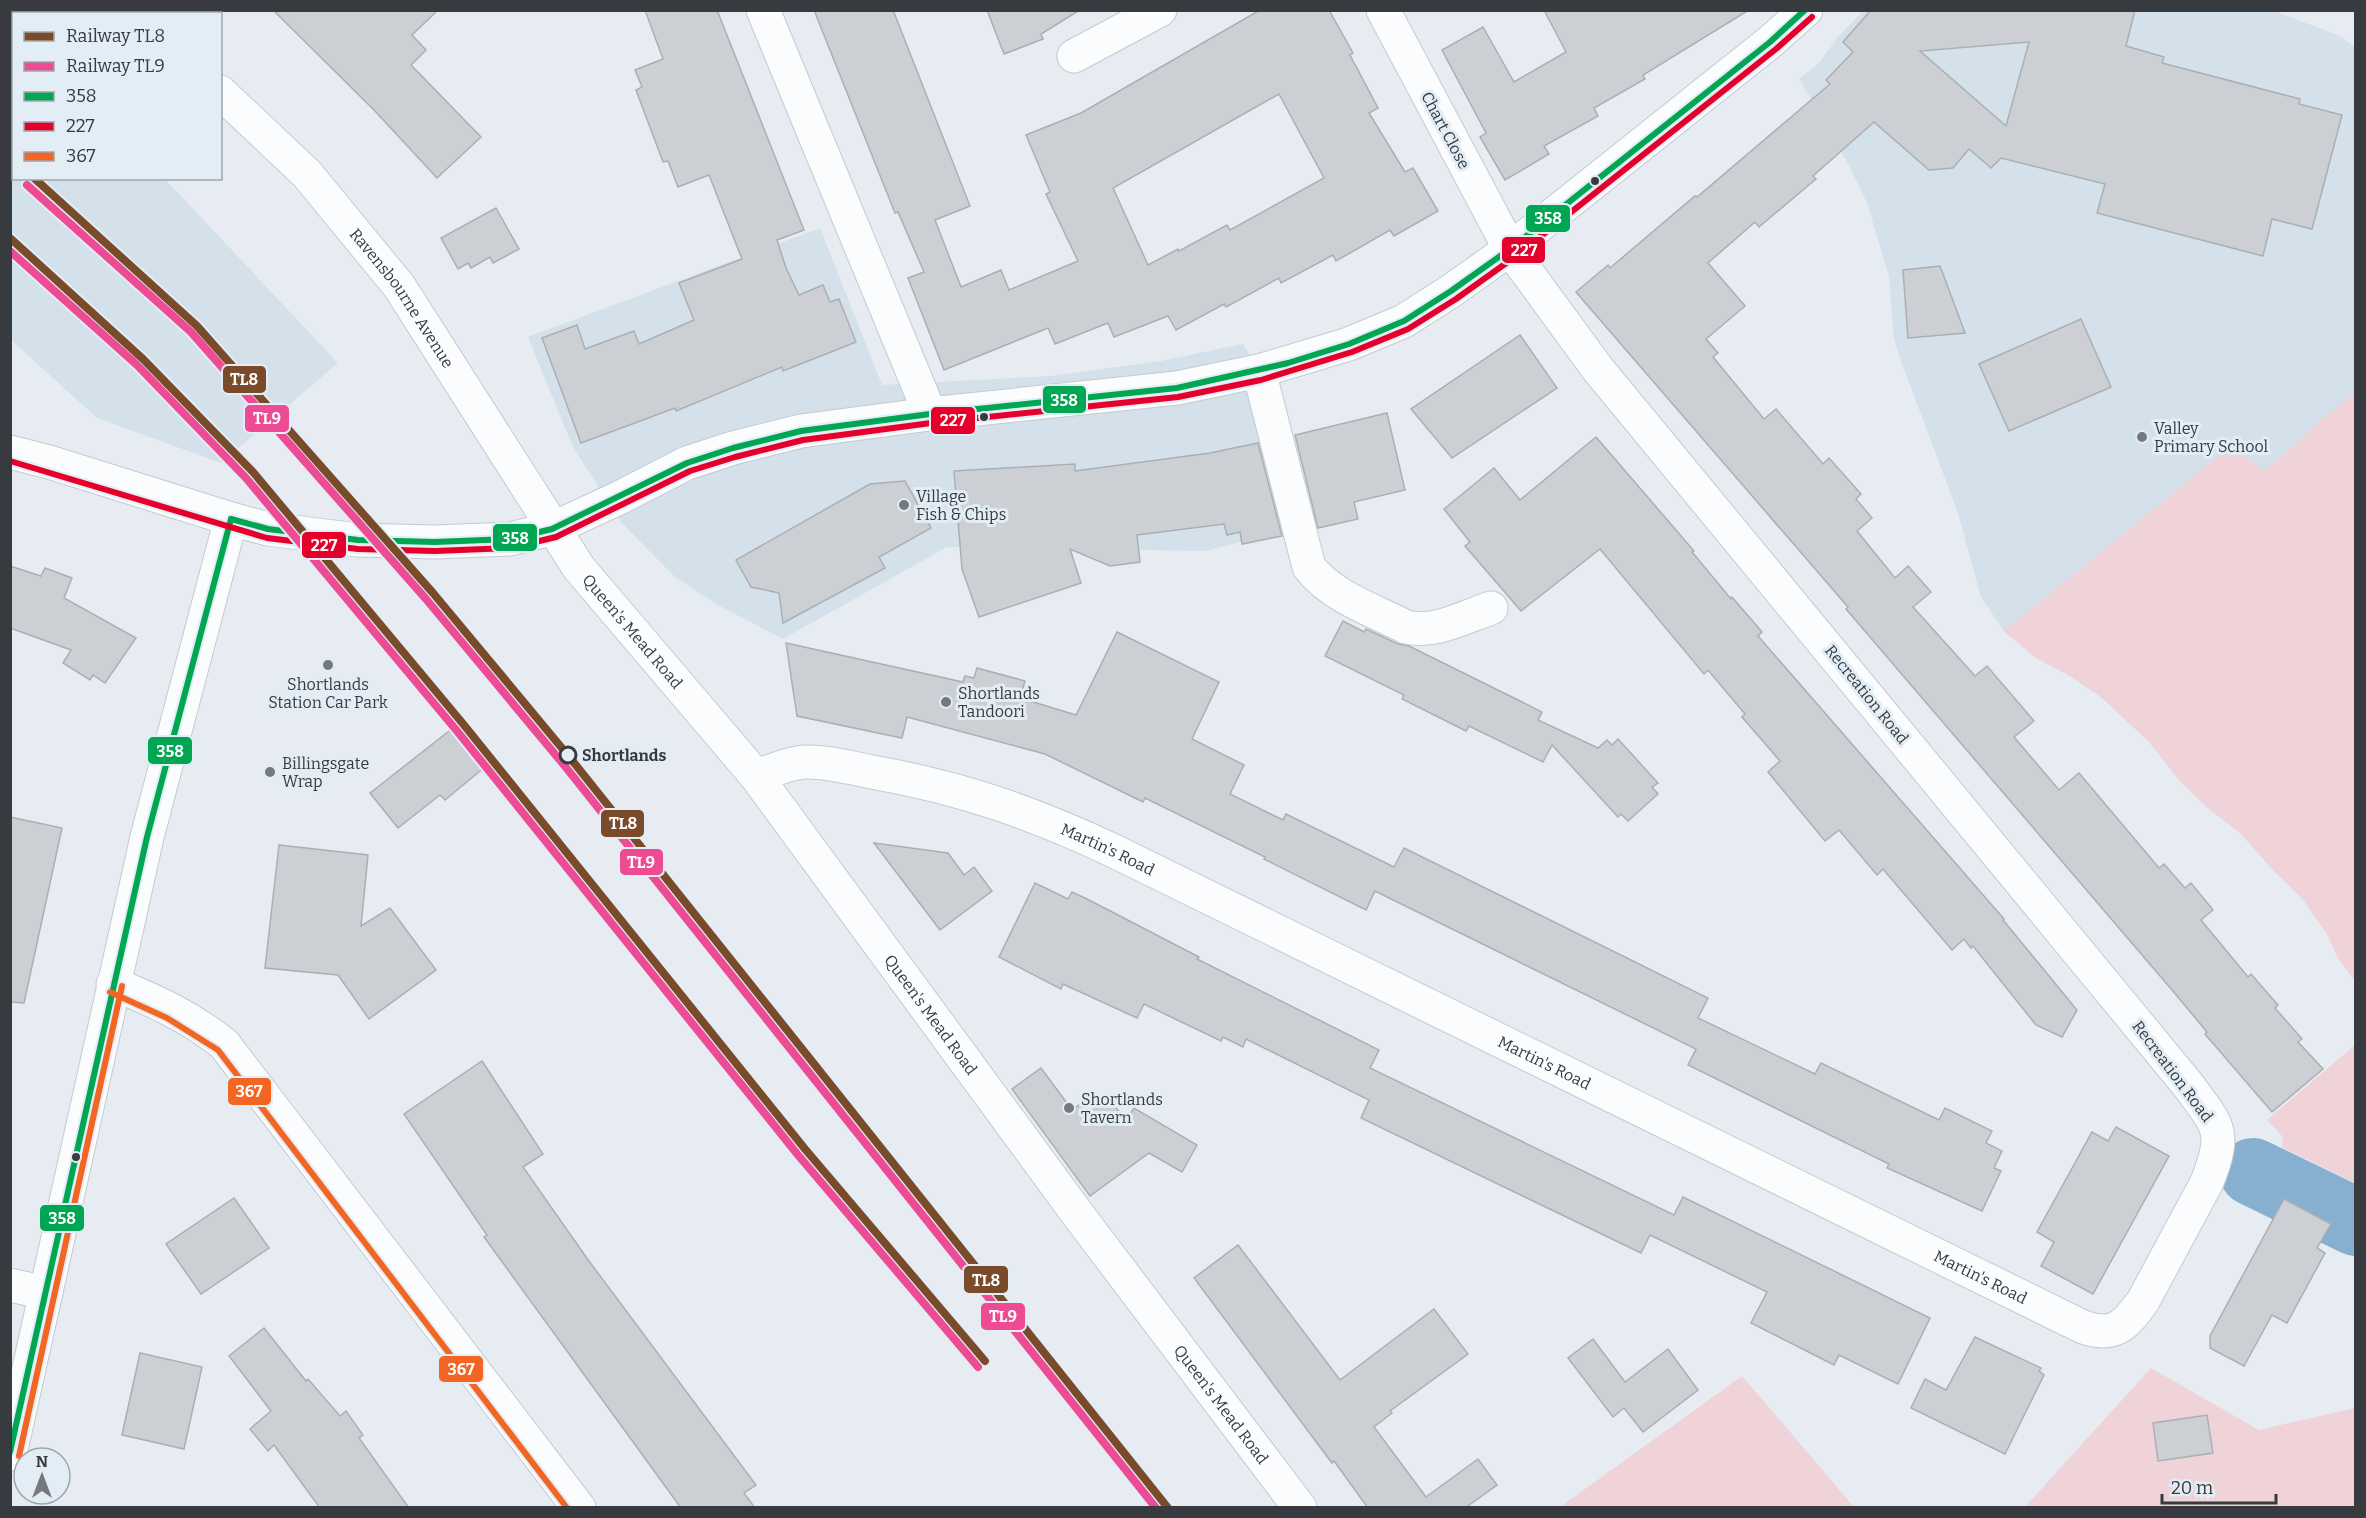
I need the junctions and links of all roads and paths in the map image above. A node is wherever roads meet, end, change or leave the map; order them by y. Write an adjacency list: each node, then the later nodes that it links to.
1 (763, 10): 9 (street)
2 (1160, 10): 5 (street)
3 (1383, 10): 7 (street, Chart Close)
4 (1806, 10): 7 (street)
5 (1074, 56)
6 (222, 94): 12 (street, Ravensbourne Avenue)
7 (1510, 249): 8 (street); 16 (street, Recreation Road)
8 (1259, 371): 9 (street); 13 (street)
9 (930, 414): 12 (street)
10 (10, 452): 11 (street)
11 (231, 519): 12 (street); 15 (street)
12 (552, 529): 14 (street, Queen's Mead Road)
13 (1491, 608)
14 (756, 776): 16 (street, Martin's Road); 21 (street, Queen's Mead Road)
15 (113, 984): 18 (street); 20 (street)
16 (2219, 1141)
17 (10, 1285): 18 (street)
18 (46, 1293): 19 (street)
19 (10, 1454)
20 (579, 1508)
21 (1300, 1508)

